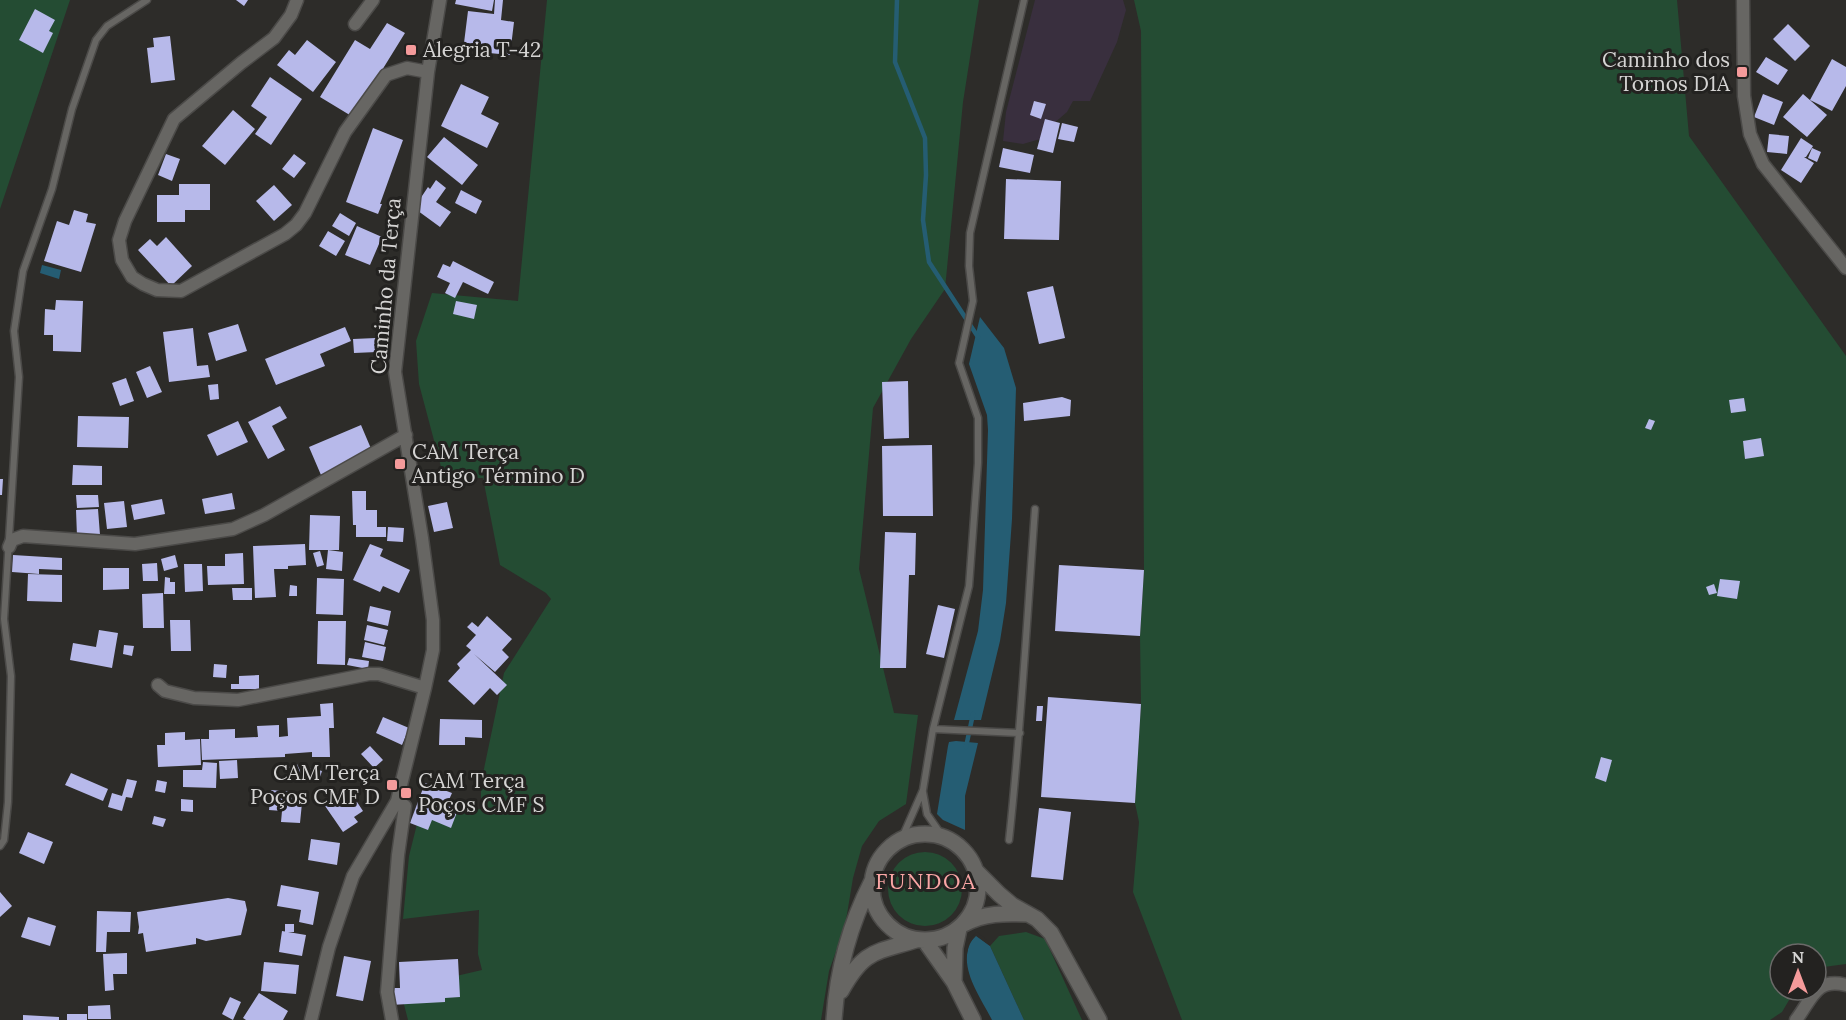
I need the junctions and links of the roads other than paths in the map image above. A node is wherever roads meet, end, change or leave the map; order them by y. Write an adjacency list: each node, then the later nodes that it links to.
1 (147, 0): 12 (lane)
2 (297, 0): 8 (street)
3 (374, 0): 7 (street)
4 (440, 0): 8 (street, Caminho da Terça)
5 (1024, 0): 15 (lane)
6 (1743, 0): 9 (street)
7 (356, 24)
8 (428, 72): 10 (street, Caminho da Terça)
9 (1846, 268)
10 (406, 435): 12 (street); 14 (street, Caminho da Terça)
11 (1035, 508): 16 (lane)
12 (9, 547): 22 (lane)
13 (158, 685): 14 (street)
14 (425, 688): 18 (street, Caminho da Terça)
15 (933, 729): 16 (lane); 17 (lane)
16 (1020, 733): 21 (lane)
17 (923, 790): 19 (lane); 20 (lane)
18 (397, 801): 31 (street, Caminho da Terça); 32 (street)
19 (938, 836): 20 (main road); 23 (main road)
20 (902, 840): 24 (main road)
21 (1010, 840)
22 (0, 846)
23 (976, 871): 25 (main road); 26 (main road)
24 (872, 881): 27 (main road); 30 (main road)
25 (1027, 914): 26 (main road); 35 (main road)
26 (964, 924): 27 (main road); 28 (main road)
27 (921, 940): 28 (main road); 30 (main road)
28 (954, 982): 34 (main road)
29 (1846, 985): 36 (street)
30 (835, 1002): 33 (main road)
31 (311, 1020)
32 (392, 1020)
33 (834, 1020)
34 (973, 1020)
35 (1099, 1020)
36 (1796, 1020)

